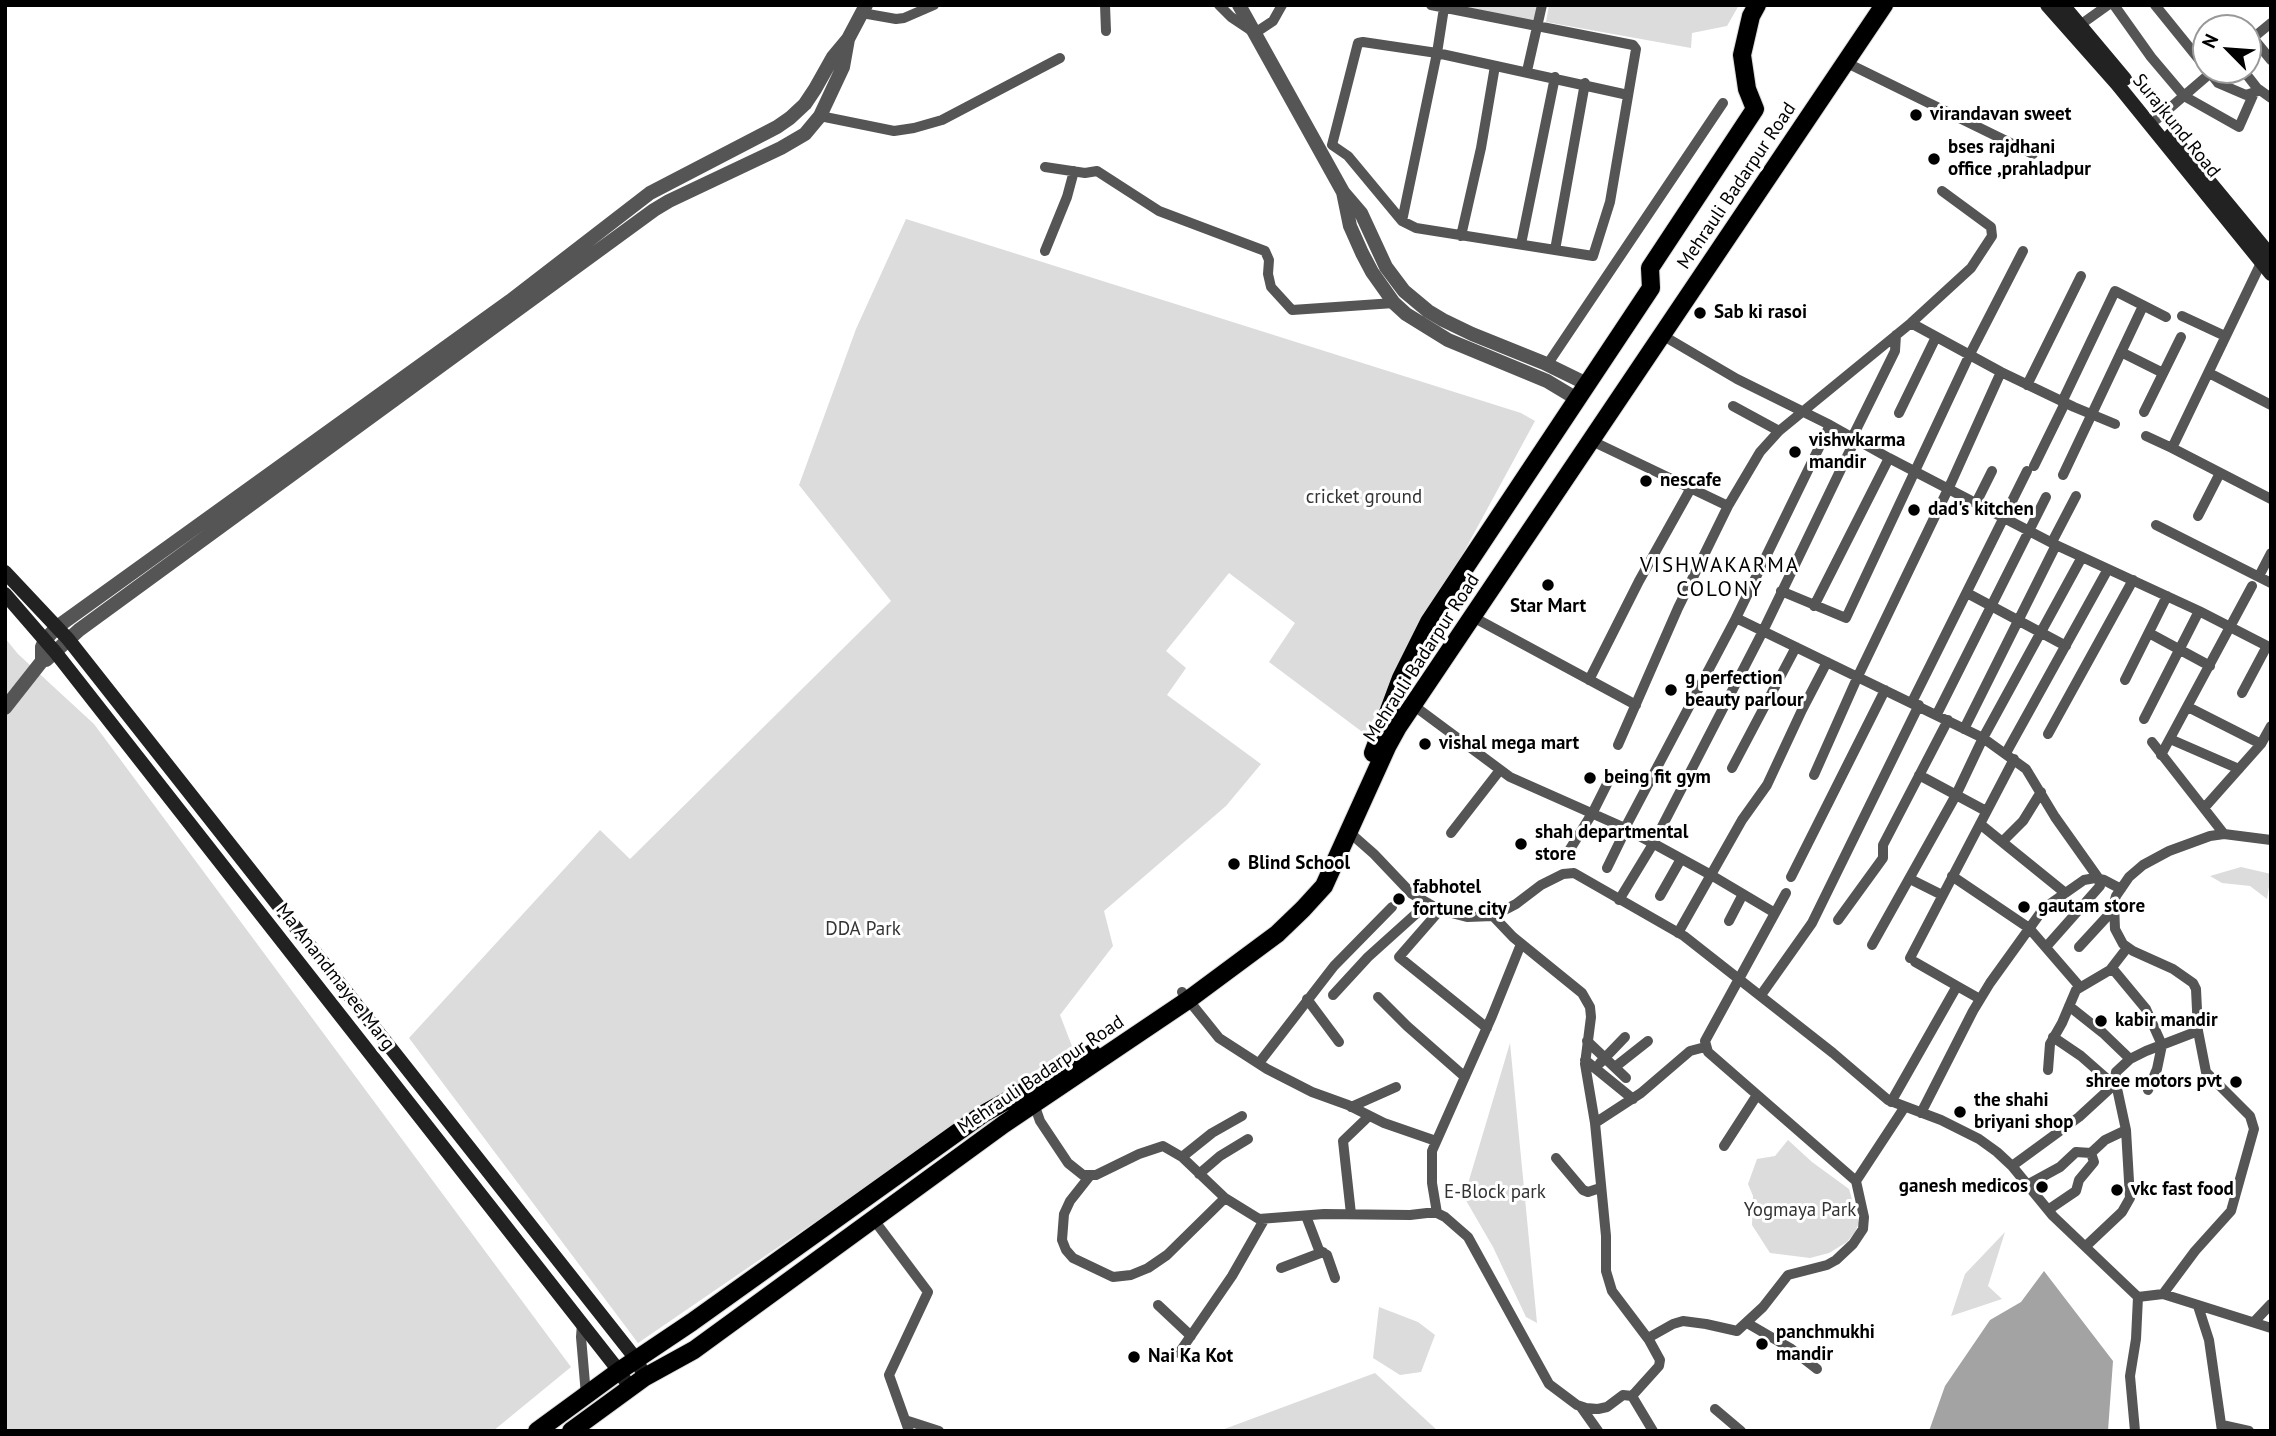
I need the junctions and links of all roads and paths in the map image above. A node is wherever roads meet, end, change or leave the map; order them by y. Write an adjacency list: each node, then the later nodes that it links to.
1 (934, 5): 16 (street)
2 (1105, 5): 19 (street)
3 (1219, 5): 20 (street)
4 (1239, 5): 20 (street)
5 (1282, 5): 20 (street)
6 (1431, 5): 15 (street)
7 (1542, 5): 18 (street)
8 (1756, 5): 72 (main road, Mehrauli Badarpur Road)
9 (1884, 5): 25 (main road, Mehrauli Badarpur Road)
10 (2047, 5): 52 (main road, Surajkund Road)
11 (2063, 5): 17 (main road, Surajkund Road)
12 (2108, 5): 17 (street)
13 (2115, 5): 35 (street)
14 (2155, 5): 22 (street)
15 (1444, 8): 18 (street); 23 (street)
16 (864, 9): 21 (street)
17 (2080, 25): 39 (main road, Surajkund Road)
18 (1538, 26): 27 (street); 34 (street)
19 (1106, 31)
20 (1255, 33): 44 (street)
21 (848, 39): 38 (street); 121 (street)
22 (2192, 49)
23 (1437, 53): 26 (street); 45 (street); 45 (street)
24 (1060, 58): 38 (street)
25 (1845, 62): 40 (street); 60 (main road, Mehrauli Badarpur Road)
26 (1496, 66): 27 (street); 46 (street)
27 (1527, 71): 28 (street)
28 (1555, 77): 29 (street); 47 (street)
29 (1585, 83): 34 (street); 48 (street)
30 (2196, 84): 35 (street)
31 (2222, 84): 33 (street)
32 (2252, 84): 33 (street)
33 (2257, 92): 35 (street); 36 (street)
34 (1628, 95): 51 (street)
35 (2184, 96): 39 (street)
36 (2271, 98)
37 (1723, 103): 53 (street)
38 (820, 116): 126 (street)
39 (2157, 118): 52 (main road, Surajkund Road)
40 (2034, 153)
41 (1045, 167): 42 (street)
42 (1074, 171): 49 (street); 55 (street)
43 (1942, 191): 59 (street)
44 (1343, 192): 55 (street); 67 (street)
45 (1402, 221): 46 (street)
46 (1461, 236): 47 (street)
47 (1521, 244): 48 (street)
48 (1555, 250): 51 (street)
49 (1045, 251)
50 (2023, 251): 66 (street)
51 (1593, 256): 53 (street)
52 (2268, 264): 62 (street)
53 (1611, 271): 67 (street)
54 (2081, 276): 71 (street)
55 (1394, 303): 72 (street)
56 (2143, 306): 58 (street); 65 (street); 73 (street)
57 (2182, 316): 62 (street)
58 (2166, 317)
59 (1911, 323): 61 (street); 63 (street)
60 (1662, 335): 77 (street); 85 (main road, Mehrauli Badarpur Road)
61 (1896, 335): 77 (street); 84 (street)
62 (2225, 336): 70 (street)
63 (1936, 337): 66 (street); 78 (street)
64 (2181, 337): 69 (street)
65 (2121, 352): 69 (street); 79 (street)
66 (1969, 356): 68 (street); 88 (street)
67 (1548, 365): 72 (street)
68 (2001, 372): 71 (street); 93 (street)
69 (2163, 373): 76 (street)
70 (2209, 373): 74 (street); 86 (street)
71 (2027, 385): 73 (street)
72 (1582, 391): 149 (main road, Mehrauli Badarpur Road)
73 (2064, 402): 79 (street); 100 (street)
74 (2271, 405)
75 (1734, 406): 82 (street)
76 (2144, 412)
77 (1804, 413): 81 (street); 82 (street)
78 (1899, 413)
79 (2091, 414): 80 (street); 91 (street)
80 (2115, 424)
81 (1830, 425): 84 (street); 119 (street)
82 (1779, 431): 98 (street)
83 (2146, 436): 86 (street)
84 (1853, 439): 87 (street); 111 (street)
85 (1592, 441): 92 (street); 118 (main road, Mehrauli Badarpur Road)
86 (2172, 448): 90 (street)
87 (1889, 458): 88 (street); 115 (street)
88 (1914, 471): 93 (street); 115 (street)
89 (1992, 471): 97 (street)
90 (2220, 473): 96 (street); 99 (street)
91 (2063, 475)
92 (1691, 488): 98 (street); 137 (street)
93 (1948, 489): 97 (street); 136 (street)
94 (2076, 496): 103 (street)
95 (2046, 497): 102 (street)
96 (2271, 499)
97 (1976, 503): 100 (street)
98 (1728, 506): 143 (street)
99 (2199, 516)
100 (2005, 519): 102 (street); 112 (street)
101 (2157, 525): 109 (street)
102 (2029, 531): 103 (street); 116 (street)
103 (2054, 544): 105 (street); 120 (street)
104 (2271, 553): 109 (street)
105 (2082, 557): 106 (street); 124 (street)
106 (2108, 569): 108 (street); 128 (street)
107 (5, 572): 121 (main road, Ma Anandmayee Marg)
108 (2133, 580): 114 (street); 152 (street)
109 (2255, 581): 110 (street); 122 (street)
110 (2271, 583)
111 (1781, 591): 115 (street); 123 (street)
112 (1967, 593): 116 (street); 141 (street)
113 (5, 594): 127 (main road, Ma Anandmayee Marg)
114 (2167, 596): 117 (street); 125 (street)
115 (1814, 606)
116 (1991, 607): 120 (street); 146 (street)
117 (2199, 611): 122 (street); 131 (street)
118 (1473, 617): 137 (street); 142 (main road, Mehrauli Badarpur Road)
119 (1736, 618): 123 (street); 172 (street)
120 (2018, 622): 124 (street); 151 (street)
121 (57, 627): 126 (main road, Ma Anandmayee Marg); 127 (street)
122 (2231, 627): 130 (street); 135 (street)
123 (1763, 631): 129 (street); 178 (street)
124 (2040, 633): 128 (street); 153 (street)
125 (2149, 633): 131 (street); 138 (street)
126 (68, 639): 132 (street); 287 (main road, Ma Anandmayee Marg)
127 (45, 640): 132 (main road, Ma Anandmayee Marg); 133 (street)
128 (2066, 646): 159 (street)
129 (1796, 647): 134 (street); 160 (street)
130 (2269, 647): 140 (street)
131 (2180, 650): 135 (street); 147 (street)
132 (56, 653): 133 (street); 282 (main road, Ma Anandmayee Marg)
133 (41, 661): 145 (street)
134 (1827, 662): 136 (street); 182 (street)
135 (2210, 666): 144 (street)
136 (1858, 676): 139 (street); 163 (street)
137 (1589, 680): 143 (street)
138 (2125, 680)
139 (1885, 690): 141 (street); 184 (street)
140 (2242, 693)
141 (1915, 704): 146 (street); 214 (street)
142 (1413, 705): 149 (main road, Mehrauli Badarpur Road); 162 (street)
143 (1636, 705): 157 (street)
144 (2188, 707): 154 (street); 156 (street)
145 (5, 708)
146 (1937, 714): 148 (street)
147 (2144, 719)
148 (1948, 720): 151 (street); 164 (street)
149 (1392, 724): 173 (main road, Mehrauli Badarpur Road); 215 (main road, Mehrauli Badarpur Road)
150 (2271, 726): 156 (street)
151 (1964, 729): 153 (street)
152 (2048, 734)
153 (1983, 738): 159 (street); 167 (street)
154 (2170, 739): 158 (street); 161 (street)
155 (2152, 743): 158 (street)
156 (2261, 744): 161 (street)
157 (1618, 745)
158 (2161, 755): 168 (street)
159 (2010, 756): 166 (street); 169 (street)
160 (1732, 768)
161 (2239, 769): 168 (street)
162 (1500, 770): 170 (street); 174 (street)
163 (1814, 775)
164 (1919, 775): 167 (street); 201 (street)
165 (1611, 776): 170 (street)
166 (2041, 792): 177 (street); 185 (street)
167 (1956, 795): 169 (street); 186 (street)
168 (2205, 807): 175 (street)
169 (1986, 811): 171 (street)
170 (1593, 812): 172 (street); 179 (street)
171 (1980, 824): 177 (street); 183 (street)
172 (1625, 828): 178 (street); 181 (street)
173 (1349, 832): 194 (street); 215 (main road, Mehrauli Badarpur Road)
174 (1451, 833)
175 (2224, 834): 176 (street); 187 (street)
176 (2271, 840)
177 (2002, 842): 189 (street)
178 (1653, 844): 180 (street); 193 (street)
179 (1567, 854)
180 (1681, 859): 182 (street); 192 (street)
181 (1607, 868)
182 (1711, 874): 190 (street); 203 (street)
183 (1952, 876): 191 (street); 202 (street)
184 (1791, 877)
185 (2099, 878): 187 (street); 189 (street); 206 (street)
186 (1910, 879): 191 (street); 205 (street)
187 (2121, 889): 196 (street)
188 (1786, 892): 198 (street)
189 (2064, 892): 202 (street)
190 (1743, 894): 198 (street); 200 (street)
191 (1942, 895): 211 (street)
192 (1660, 896)
193 (1619, 900): 199 (street); 203 (street)
194 (1428, 903): 197 (street); 213 (street)
195 (1392, 907): 217 (street)
196 (2114, 909): 207 (street); 208 (street)
197 (1440, 910): 199 (street); 220 (street)
198 (1775, 913): 210 (street)
199 (1493, 916): 204 (street)
200 (1729, 920)
201 (1838, 920)
202 (2029, 928): 206 (street); 218 (street)
203 (1678, 933): 210 (street)
204 (1521, 944): 220 (street); 224 (street)
205 (1872, 944)
206 (2046, 947): 212 (street)
207 (2079, 947)
208 (2127, 948): 209 (street); 221 (street)
209 (2112, 968): 212 (street); 227 (street)
210 (1741, 980): 214 (street); 228 (street)
211 (1957, 986): 218 (street); 244 (street)
212 (2080, 986): 219 (street)
213 (1333, 995)
214 (1761, 995): 244 (street)
215 (1185, 996): 232 (street); 242 (main road, Mehrauli Badarpur Road)
216 (1378, 997): 236 (street)
217 (1307, 999): 226 (street); 232 (street)
218 (1980, 999): 247 (street)
219 (2069, 1006): 223 (street); 231 (street)
220 (1487, 1028): 236 (street)
221 (2199, 1031): 227 (street); 275 (street)
222 (1625, 1037): 229 (street)
223 (2053, 1037): 235 (street); 238 (street)
224 (1587, 1041): 229 (street); 230 (street)
225 (1647, 1041): 233 (street)
226 (1339, 1042)
227 (2162, 1045): 231 (street); 240 (street)
228 (1706, 1047): 241 (street); 243 (street)
229 (1605, 1058): 233 (street); 234 (street)
230 (1585, 1059): 234 (street); 250 (street)
231 (2130, 1059): 238 (street)
232 (1259, 1063): 245 (street)
233 (1615, 1068): 237 (street)
234 (1596, 1069): 243 (street)
235 (2048, 1070)
236 (1465, 1077): 253 (street)
237 (1626, 1078)
238 (2115, 1084): 251 (street); 258 (street)
239 (1396, 1087): 245 (street)
240 (2148, 1090)
241 (1757, 1095): 254 (street); 261 (street)
242 (1032, 1097): 260 (street); 269 (main road, Mehrauli Badarpur Road); 287 (main road, Mehrauli Badarpur Road)
243 (1633, 1098): 250 (street)
244 (1891, 1102): 246 (street)
245 (1351, 1107): 249 (street)
246 (1904, 1108): 247 (street); 261 (street)
247 (1921, 1113): 258 (street)
248 (1242, 1116): 256 (street)
249 (1369, 1116): 253 (street); 267 (street)
250 (1595, 1123): 263 (street)
251 (2126, 1130): 255 (street); 271 (street)
252 (1248, 1139): 259 (street)
253 (1436, 1141): 266 (street)
254 (1724, 1146)
255 (2091, 1153): 262 (street); 265 (street)
256 (1182, 1157): 259 (street); 260 (street)
257 (1556, 1158): 263 (street)
258 (2012, 1166): 262 (street)
259 (1199, 1174): 264 (street)
260 (1089, 1177): 264 (street)
261 (1856, 1181): 281 (street)
262 (2027, 1185): 265 (street)
263 (1601, 1188): 285 (street)
264 (1225, 1198): 270 (street)
265 (2049, 1210): 271 (street)
266 (1437, 1213): 267 (street); 294 (street)
267 (1351, 1214): 268 (street)
268 (1306, 1216): 270 (street); 272 (street)
269 (874, 1220): 290 (main road, Mehrauli Badarpur Road); 296 (street)
270 (1264, 1220): 284 (street)
271 (2086, 1246): 276 (street)
272 (1323, 1252): 273 (street); 274 (street)
273 (1281, 1268)
274 (1335, 1278)
275 (2163, 1294): 276 (street); 279 (street)
276 (2138, 1297): 304 (street)
277 (2271, 1304): 280 (street)
278 (1158, 1305): 284 (street)
279 (2198, 1306): 280 (street); 297 (street)
280 (2254, 1322): 283 (street)
281 (1747, 1323): 285 (street); 288 (street)
282 (582, 1324): 289 (main road, Ma Anandmayee Marg); 292 (street)
283 (2271, 1328)
284 (1191, 1336): 286 (street)
285 (1648, 1338): 293 (street)
286 (1179, 1353)
287 (636, 1359): 289 (main road, Mehrauli Badarpur Road); 290 (main road, Ma Anandmayee Marg)
288 (1817, 1369)
289 (619, 1371): 291 (main road, Ma Anandmayee Marg); 292 (main road, Mehrauli Badarpur Road)
290 (645, 1377): 291 (main road, Mehrauli Badarpur Road)
291 (630, 1388): 299 (main road, Mehrauli Badarpur Road)
292 (586, 1395): 298 (main road, Mehrauli Badarpur Road)
293 (1632, 1396): 294 (street); 302 (street)
294 (1581, 1407): 301 (street)
295 (1715, 1409): 303 (street)
296 (907, 1425): 300 (street)
297 (2222, 1428): 305 (street)
298 (537, 1431)
299 (571, 1431)
300 (939, 1431)
301 (1598, 1431)
302 (1653, 1431)
303 (1741, 1431)
304 (2135, 1431)
305 (2249, 1431)

